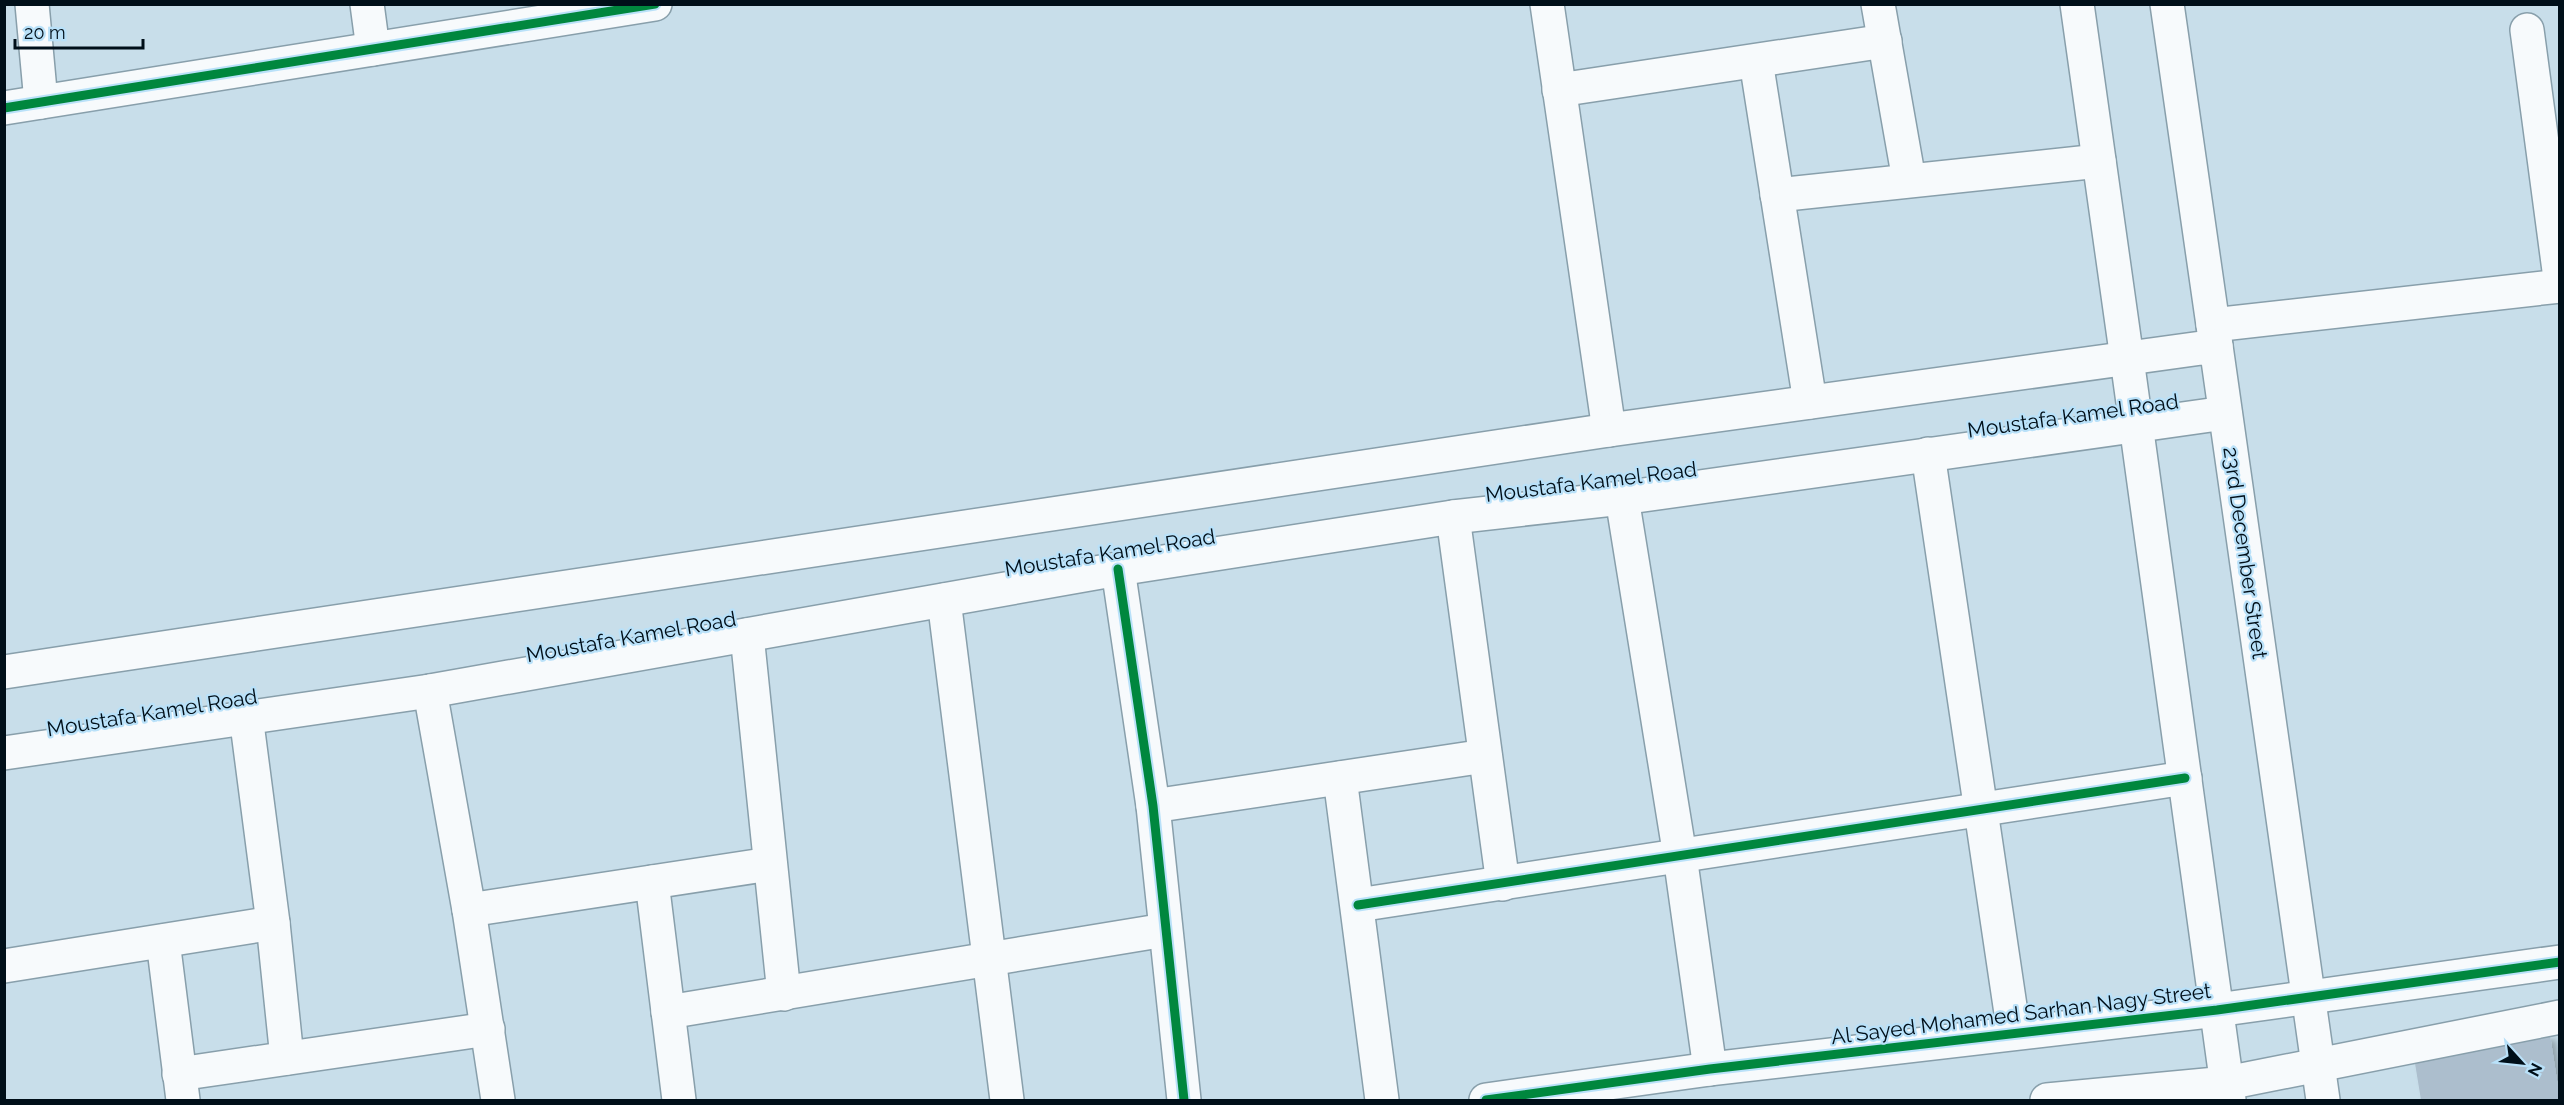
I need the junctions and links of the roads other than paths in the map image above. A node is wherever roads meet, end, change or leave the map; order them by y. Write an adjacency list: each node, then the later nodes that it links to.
1 (32, 4): 14 (street)
2 (367, 4): 11 (street)
3 (655, 4): 8 (street)
4 (1547, 4): 13 (street)
5 (1878, 4): 10 (street)
6 (2077, 4): 16 (street)
7 (2167, 4): 21 (street, 23rd December Street)
8 (616, 8): 11 (street)
9 (2527, 30): 19 (street)
10 (1885, 41): 12 (street); 17 (street)
11 (373, 49): 14 (street)
12 (1756, 61): 13 (street); 18 (street)
13 (1559, 90): 26 (street)
14 (41, 102): 15 (street)
15 (4, 108)
16 (2099, 161): 17 (street); 22 (street)
17 (1909, 180): 18 (street)
18 (1777, 195): 23 (street)
19 (2559, 278)
20 (2559, 286): 21 (street)
21 (2214, 336): 22 (street); 24 (street, 23rd December Street)
22 (2127, 359): 23 (street); 25 (street)
23 (1810, 402): 26 (street)
24 (2225, 413): 25 (street, Moustafa Kamel Road); 55 (street, 23rd December Street)
25 (2136, 426): 27 (street, Moustafa Kamel Road); 39 (street)
26 (1609, 430): 33 (street)
27 (1928, 454): 28 (street, Moustafa Kamel Road); 41 (street)
28 (1622, 498): 29 (street, Moustafa Kamel Road); 42 (street)
29 (1453, 517): 30 (street, Moustafa Kamel Road); 37 (street)
30 (1118, 569): 31 (street, Moustafa Kamel Road); 40 (street)
31 (944, 600): 32 (street, Moustafa Kamel Road); 51 (street)
32 (747, 635): 34 (street, Moustafa Kamel Road); 43 (street)
33 (4, 672)
34 (430, 691): 35 (street, Moustafa Kamel Road); 47 (street)
35 (246, 716): 36 (street, Moustafa Kamel Road); 48 (street)
36 (4, 753)
37 (1485, 756): 38 (street); 45 (street)
38 (1340, 778): 40 (street); 46 (street)
39 (2185, 778): 41 (street); 56 (street)
40 (1153, 806): 49 (street)
41 (1982, 808): 42 (street); 60 (street)
42 (1680, 856): 45 (street); 63 (street)
43 (770, 864): 44 (street); 54 (street)
44 (652, 882): 47 (street); 57 (street)
45 (1503, 884): 46 (street)
46 (1358, 905): 70 (street)
47 (469, 910): 59 (street)
48 (273, 923): 50 (street); 61 (street)
49 (1165, 930): 51 (street); 69 (street)
50 (163, 941): 53 (street); 64 (street)
51 (991, 961): 54 (street); 68 (street)
52 (2559, 962): 55 (street, Al Sayed Mohamed Sarhan Nagy Street)
53 (4, 966)
54 (784, 994): 57 (street)
55 (2308, 998): 56 (street, Al Sayed Mohamed Sarhan Nagy Street); 62 (street, 23rd December Street)
56 (2217, 1010): 60 (street, Al Sayed Mohamed Sarhan Nagy Street); 65 (street)
57 (668, 1012): 67 (street)
58 (2559, 1017): 62 (street)
59 (488, 1029): 61 (street); 66 (street)
60 (2014, 1033): 63 (street, Al Sayed Mohamed Sarhan Nagy Street)
61 (287, 1058): 64 (street)
62 (2318, 1065): 65 (street); 73 (street, 23rd December Street)
63 (1710, 1069): 71 (street, Al Sayed Mohamed Sarhan Nagy Street)
64 (181, 1088)
65 (2228, 1092): 72 (street)
66 (498, 1101)
67 (679, 1101)
68 (1007, 1101)
69 (1184, 1101)
70 (1382, 1101)
71 (1486, 1101)
72 (2047, 1101)
73 (2323, 1101)

